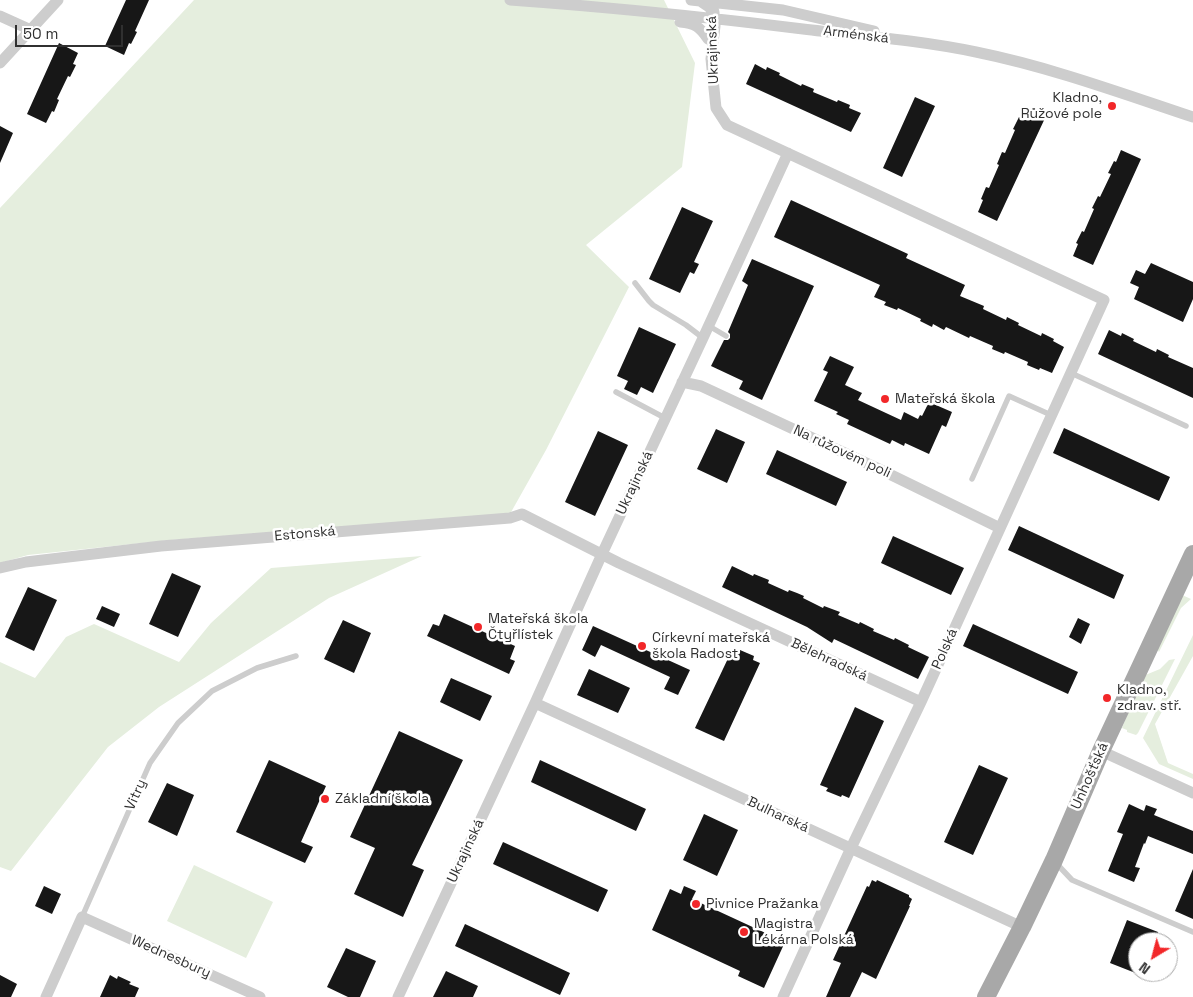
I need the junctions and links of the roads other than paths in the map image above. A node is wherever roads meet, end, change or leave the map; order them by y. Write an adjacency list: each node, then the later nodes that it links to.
1 (58, 0): 9 (street)
2 (510, 0): 4 (street, Arménská)
3 (695, 0): 6 (street, Ukrajinská); 8 (street)
4 (530, 1): 6 (street, Arménská); 10 (street)
5 (0, 16): 9 (street)
6 (714, 19): 7 (street, Arménská); 8 (street); 10 (street)
7 (742, 22): 10 (street); 11 (street, Arménská)
8 (863, 28): 11 (street)
9 (31, 30): 12 (street)
10 (710, 42): 14 (street, Ukrajinská)
11 (939, 45): 13 (street, Arménská)
12 (0, 63)
13 (1193, 117)
14 (788, 153): 16 (street, Ukrajinská); 19 (street, Polská)
15 (635, 283): 18 (lane)
16 (709, 326): 17 (lane); 18 (street, Ukrajinská)
17 (726, 336)
18 (704, 338): 20 (street, Ukrajinská)
19 (1071, 373): 22 (street, Polská); 24 (lane)
20 (682, 382): 23 (street, Ukrajinská); 26 (street, Na růžovém poli)
21 (616, 392): 23 (lane)
22 (1051, 415): 25 (lane); 26 (street, Polská)
23 (665, 418): 27 (street, Ukrajinská)
24 (1186, 426)
25 (972, 479)
26 (1000, 528): 31 (street, Polská)
27 (602, 554): 29 (street, Estonská); 31 (street, Bělehradská); 32 (street, Ukrajinská)
28 (1193, 554): 33 (main road, Unhošťská)
29 (0, 568)
30 (296, 656): 37 (lane, Vitry)
31 (921, 702): 35 (street, Polská)
32 (535, 703): 35 (street, Bulharská); 43 (street, Ukrajinská)
33 (1101, 751): 34 (street); 36 (main road, Unhošťská)
34 (1193, 793)
35 (851, 848): 38 (street, Bulharská); 44 (street, Polská)
36 (1054, 860): 38 (main road, Unhošťská); 39 (lane)
37 (82, 917): 41 (street, Vitry); 42 (street, Wednesbury)
38 (1022, 927): 40 (main road, Unhošťská)
39 (1193, 932)
40 (993, 992)
41 (46, 997)
42 (260, 997)
43 (398, 997)
44 (783, 997)

